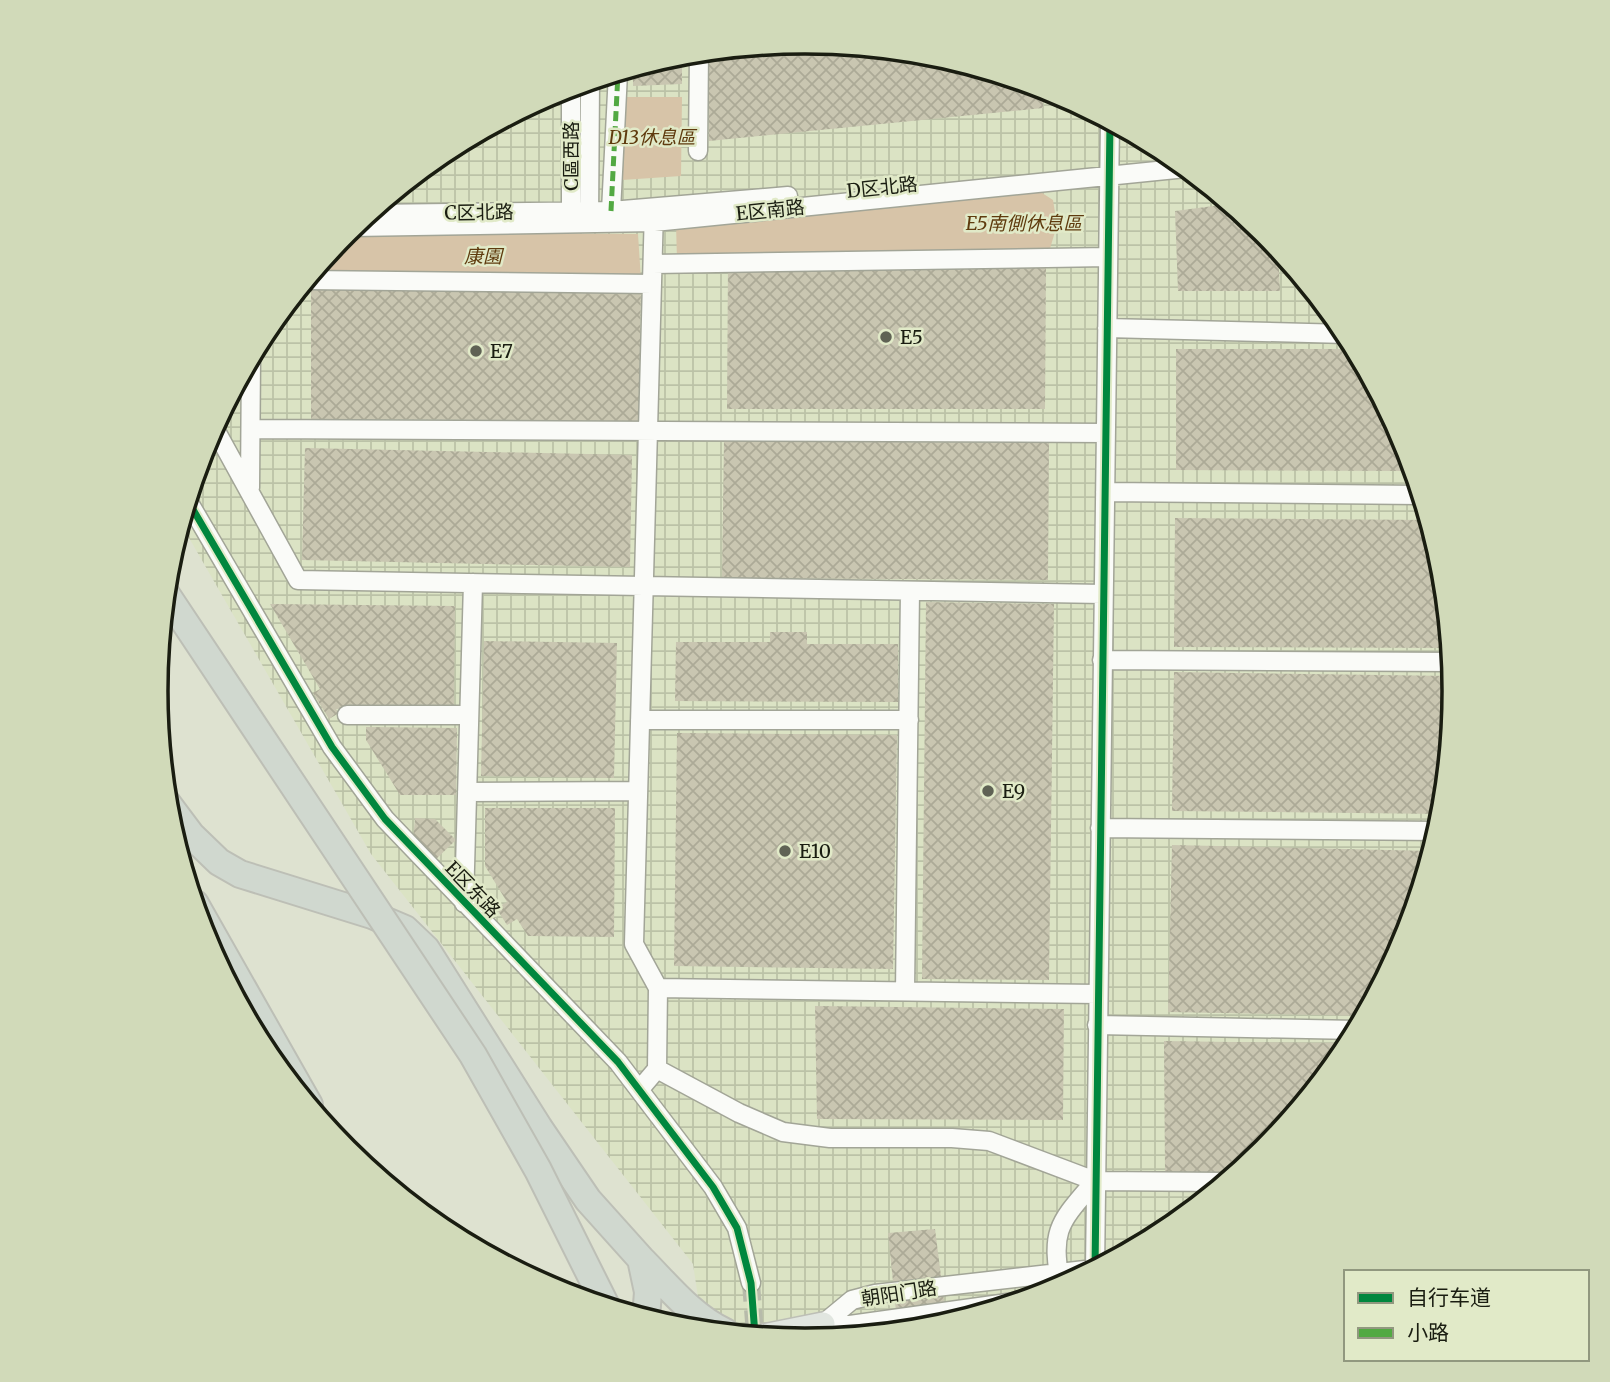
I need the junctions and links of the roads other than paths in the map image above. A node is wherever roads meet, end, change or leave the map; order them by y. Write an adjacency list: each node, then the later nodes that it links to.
1 (699, 63): 6 (street)
2 (618, 83): 10 (street)
3 (590, 92): 13 (street)
4 (572, 99): 14 (street, C區西路)
5 (1110, 133): 9 (street)
6 (698, 151)
7 (1157, 161): 9 (street)
8 (1168, 168): 9 (street, E区南路)
9 (1109, 170): 12 (street, E区南路); 16 (street)
10 (611, 211): 12 (street); 13 (street)
11 (383, 214): 14 (street, C区北路)
12 (654, 215): 13 (street, E区南路); 17 (street)
13 (589, 217): 14 (street, E区南路)
14 (571, 218): 15 (street, E区南路)
15 (370, 226)
16 (1108, 257): 17 (street); 20 (street)
17 (653, 264): 19 (street)
18 (319, 280): 19 (street)
19 (652, 284): 24 (street)
20 (1107, 328): 21 (street); 25 (street)
21 (1332, 334)
22 (251, 378): 23 (street)
23 (251, 429): 24 (street); 27 (street)
24 (648, 431): 25 (street); 32 (street)
25 (1105, 433): 28 (street)
26 (221, 439): 27 (street)
27 (250, 491): 31 (street)
28 (1105, 492): 29 (street); 34 (street)
29 (1411, 495)
30 (194, 512): 47 (street, E区东路)
31 (473, 583): 32 (street); 39 (street)
32 (644, 586): 33 (street); 40 (street)
33 (910, 591): 34 (street); 41 (street)
34 (1103, 594): 36 (street)
35 (174, 606): 64 (highway, bridge)
36 (1102, 660): 37 (street); 45 (street)
37 (1441, 662)
38 (347, 715): 39 (street)
39 (470, 715): 43 (street)
40 (640, 720): 41 (street); 42 (street)
41 (909, 720): 50 (street)
42 (638, 791): 43 (street); 49 (street)
43 (467, 792): 47 (street)
44 (182, 823): 60 (highway)
45 (1100, 828): 46 (street); 51 (street)
46 (1426, 831)
47 (464, 903): 56 (street, E区东路)
48 (233, 972): 52 (highway)
49 (658, 988): 50 (street); 55 (street)
50 (905, 992): 51 (street)
51 (1098, 994): 53 (street)
52 (262, 1022)
53 (1097, 1025): 54 (street); 57 (street)
54 (1343, 1030)
55 (657, 1069): 56 (street); 57 (street)
56 (640, 1089): 63 (street, E区东路)
57 (1095, 1181): 58 (street); 59 (street); 61 (street)
58 (1210, 1182)
59 (1094, 1258)
60 (641, 1259): 65 (highway); 67 (highway)
61 (1060, 1274)
62 (1046, 1280): 68 (street, 朝阳门路)
63 (751, 1283)
64 (600, 1294)
65 (647, 1308)
66 (947, 1311): 68 (street, 朝阳门路)
67 (705, 1320)
68 (822, 1324): 69 (main road)
69 (803, 1328)

